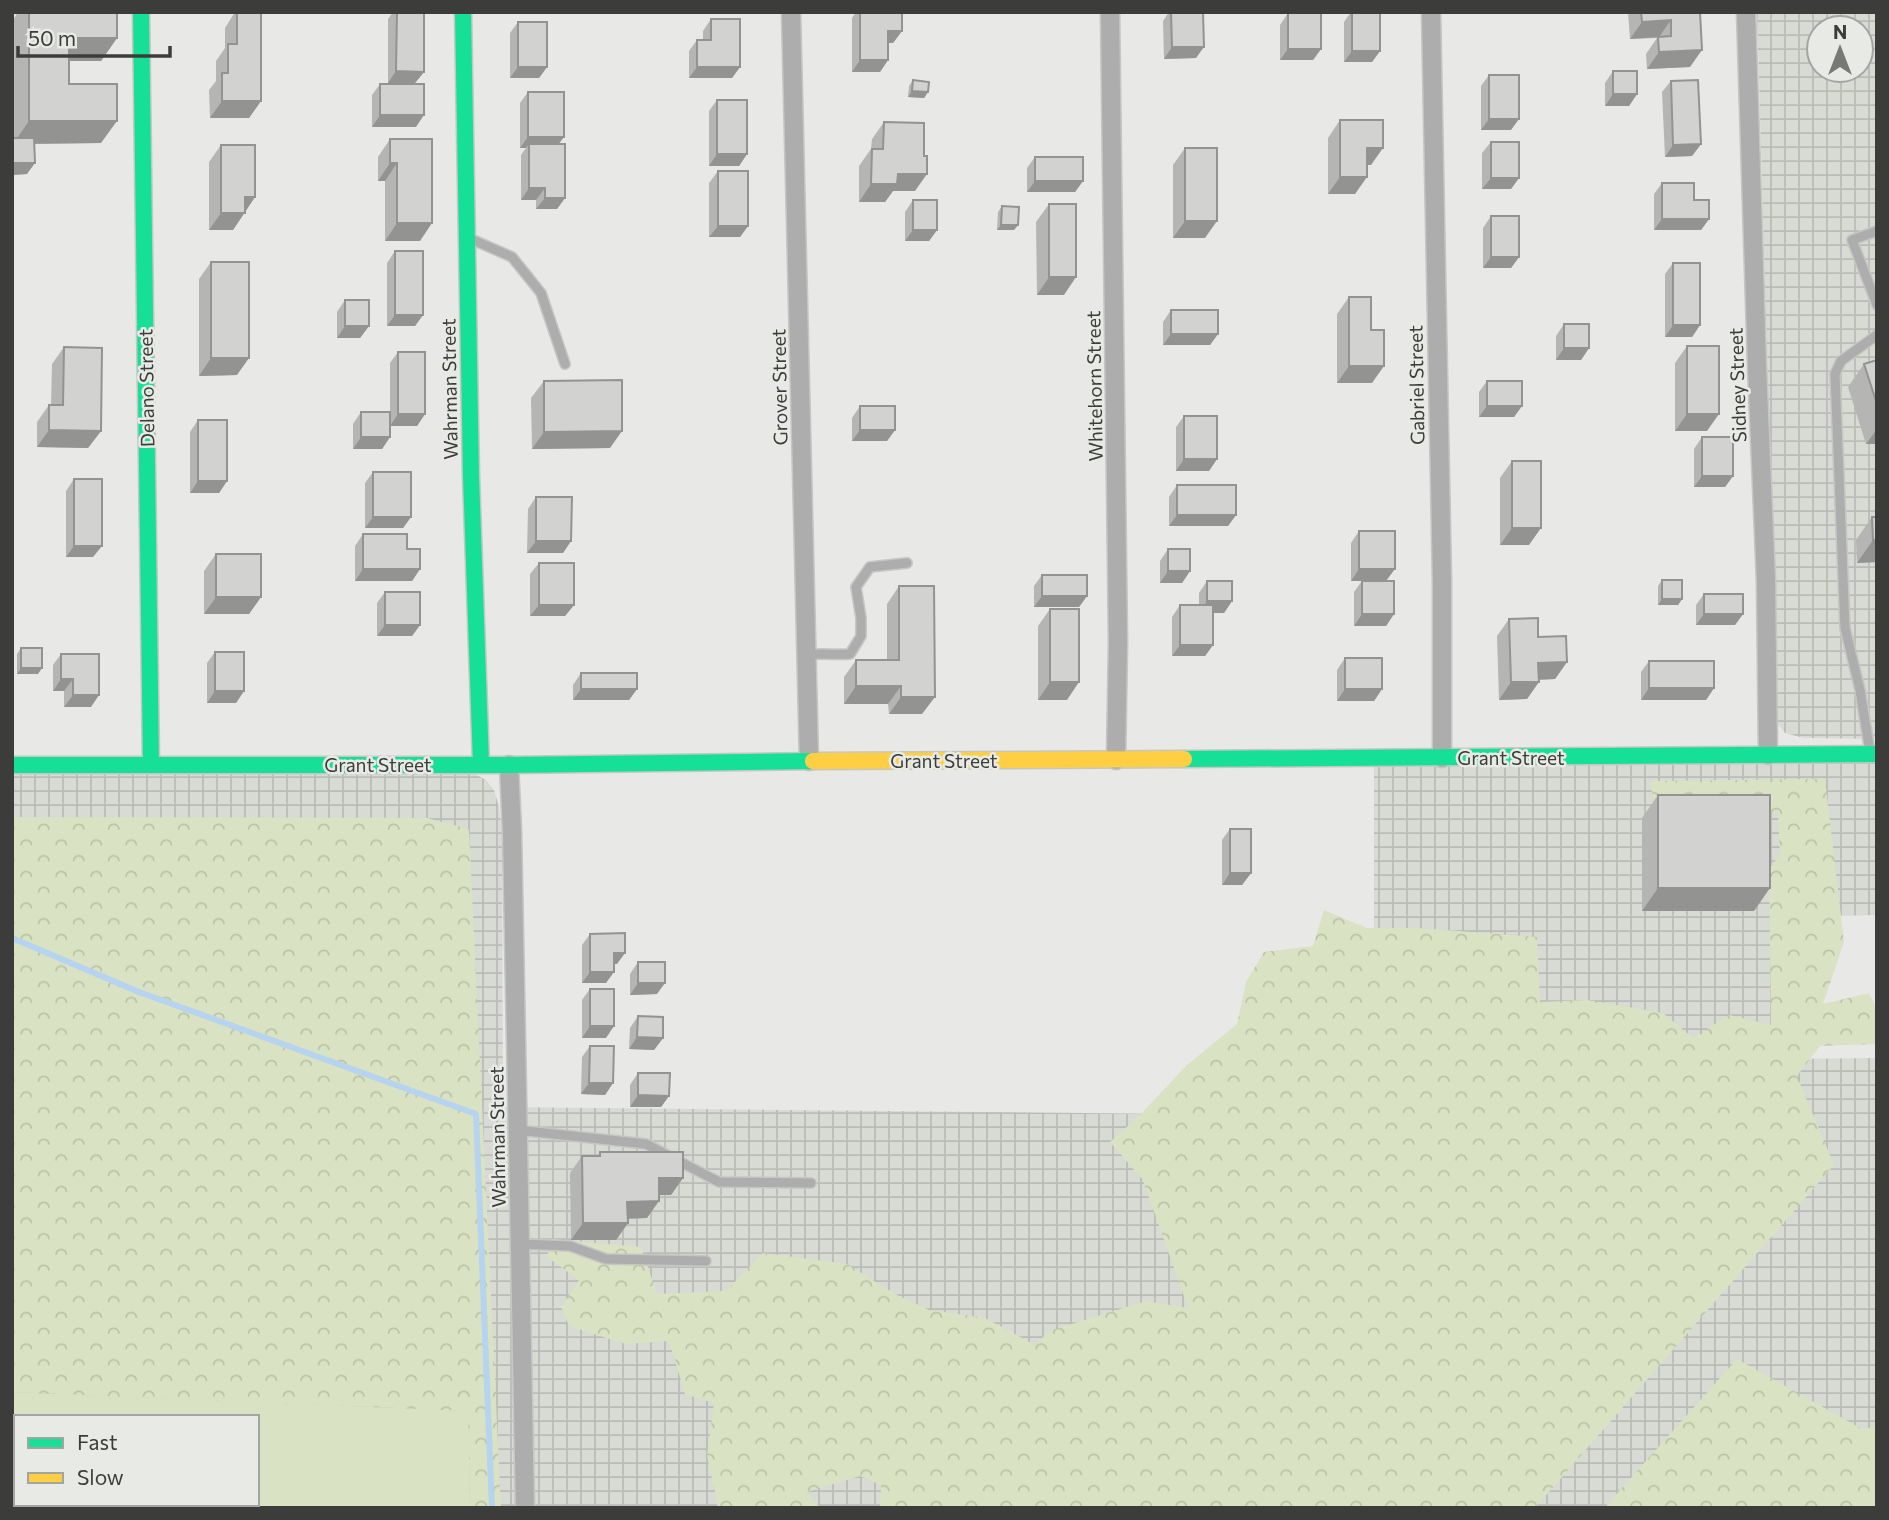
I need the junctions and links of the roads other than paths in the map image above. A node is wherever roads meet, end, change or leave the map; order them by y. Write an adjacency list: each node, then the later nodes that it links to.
1 (141, 12): 21 (street, Delano Street)
2 (463, 12): 8 (street, Wahrman Street)
3 (791, 12): 13 (street, Grover Street)
4 (1110, 12): 17 (street, Whitehorn Street)
5 (1432, 12): 16 (street, Gabriel Street)
6 (1746, 12): 15 (street, Sidney Street)
7 (1877, 231): 9 (lane)
8 (467, 237): 11 (lane); 19 (street, Wahrman Street)
9 (1877, 305)
10 (1877, 335): 14 (lane)
11 (565, 364)
12 (907, 563): 13 (lane)
13 (806, 655): 18 (street, Grover Street)
14 (1874, 754): 15 (street, Grant Street)
15 (1768, 755): 16 (street, Grant Street)
16 (1442, 758): 17 (street, Grant Street)
17 (1116, 760): 18 (street, Grant Street)
18 (809, 761): 22 (street, Grant Street)
19 (481, 764): 21 (street, Grant Street); 22 (street, Grant Street)
20 (12, 765): 21 (street, Grant Street)
21 (151, 765)
22 (509, 765): 23 (street, Wahrman Street)
23 (517, 1130): 24 (lane); 25 (street, Wahrman Street)
24 (811, 1183)
25 (520, 1244): 26 (lane); 27 (street, Wahrman Street)
26 (706, 1261)
27 (525, 1508)

